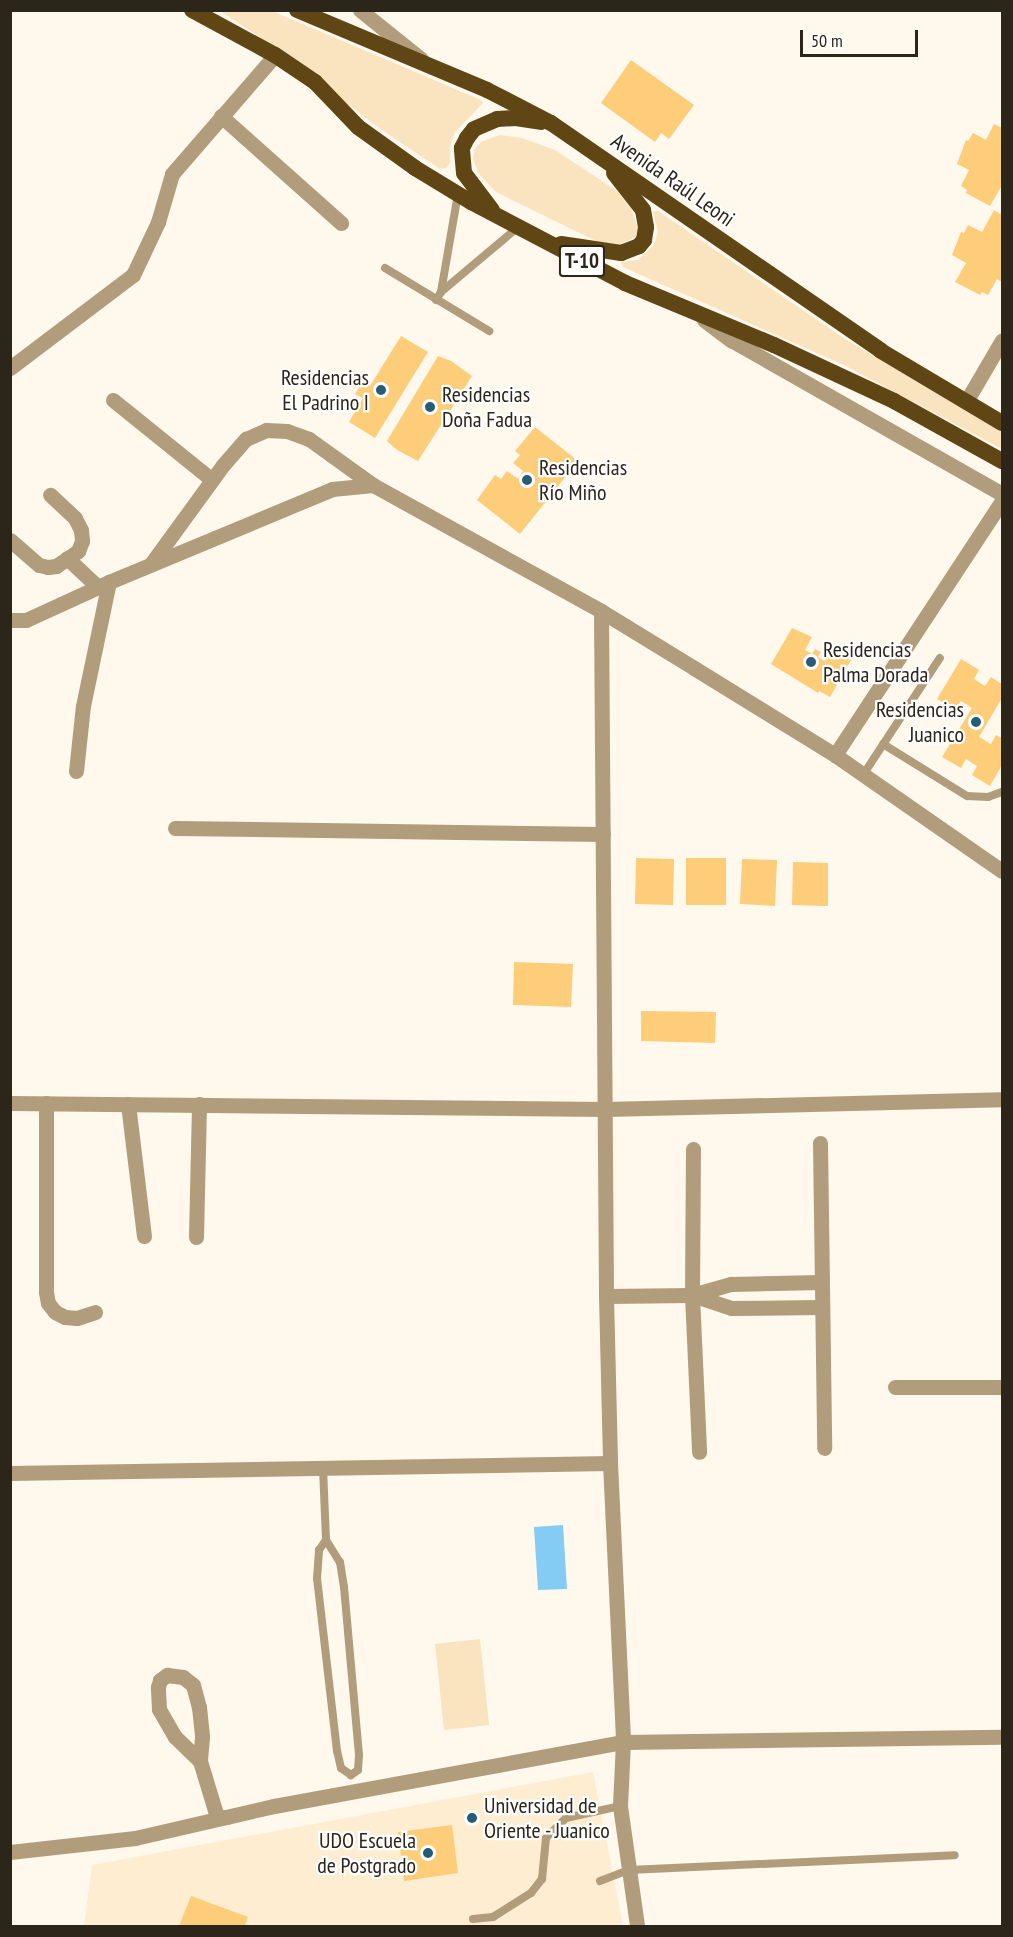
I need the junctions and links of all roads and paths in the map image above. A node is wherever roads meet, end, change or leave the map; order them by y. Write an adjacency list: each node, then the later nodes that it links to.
1 (192, 10): 4 (highway, T-10)
2 (297, 10): 5 (highway, Avenida Raúl Leoni)
3 (360, 10): 5 (street)
4 (275, 55): 6 (street); 9 (highway, T-10)
5 (428, 64): 7 (highway, Avenida Raúl Leoni)
6 (221, 116): 11 (street); 20 (street)
7 (551, 123): 8 (highway, Avenida Raúl Leoni); 10 (highway)
8 (596, 153): 13 (highway); 22 (highway, Avenida Raúl Leoni)
9 (458, 194): 10 (highway, T-10); 15 (lane)
10 (498, 217): 12 (highway, T-10)
11 (341, 223)
12 (517, 228): 13 (highway, T-10); 15 (lane)
13 (536, 238): 17 (highway, T-10)
14 (385, 268): 16 (lane)
15 (441, 292): 16 (lane)
16 (436, 300): 18 (lane)
17 (694, 313): 24 (highway, T-10); 27 (street)
18 (489, 331)
19 (1002, 340): 22 (street)
20 (10, 368)
21 (113, 400): 25 (street)
22 (967, 400): 23 (highway, Avenida Raúl Leoni)
23 (1002, 423)
24 (1002, 461)
25 (212, 480): 26 (street); 32 (street)
26 (373, 484): 32 (street); 34 (street)
27 (1002, 494)
28 (50, 495): 31 (street)
29 (1002, 501): 38 (street)
30 (10, 540): 31 (street)
31 (67, 558): 33 (street)
32 (151, 564): 33 (street)
33 (103, 584): 35 (street); 39 (street)
34 (601, 610): 38 (street); 43 (street)
35 (10, 620)
36 (940, 658): 37 (lane)
37 (883, 744): 40 (lane); 41 (lane)
38 (835, 755): 40 (street)
39 (76, 771)
40 (863, 775): 44 (street)
41 (1002, 792)
42 (175, 828): 43 (street)
43 (603, 834): 50 (street)
44 (1002, 872)
45 (1002, 1099): 50 (street)
46 (10, 1102): 47 (street)
47 (46, 1103): 48 (street); 59 (street)
48 (128, 1104): 49 (street); 53 (street)
49 (199, 1104): 50 (street); 54 (street)
50 (604, 1108): 57 (street)
51 (820, 1143): 55 (street)
52 (693, 1149): 56 (street)
53 (144, 1236)
54 (196, 1237)
55 (822, 1282): 56 (street); 58 (street)
56 (692, 1295): 57 (street); 58 (street); 63 (street)
57 (606, 1296): 64 (street)
58 (822, 1307): 62 (street)
59 (95, 1312)
60 (1002, 1387): 61 (street)
61 (895, 1388)
62 (824, 1448)
63 (699, 1452)
64 (610, 1463): 65 (street); 69 (street)
65 (323, 1466): 66 (street); 67 (lane)
66 (10, 1473)
67 (326, 1540): 67 (lane)
68 (1002, 1737): 69 (street)
69 (623, 1742): 71 (street); 72 (street)
70 (200, 1761): 70 (street); 72 (street)
71 (620, 1806): 75 (street); 77 (lane)
72 (227, 1817): 73 (street)
73 (10, 1852)
74 (955, 1855): 75 (lane)
75 (629, 1870): 76 (lane); 78 (street)
76 (600, 1881)
77 (473, 1919)
78 (637, 1926)

